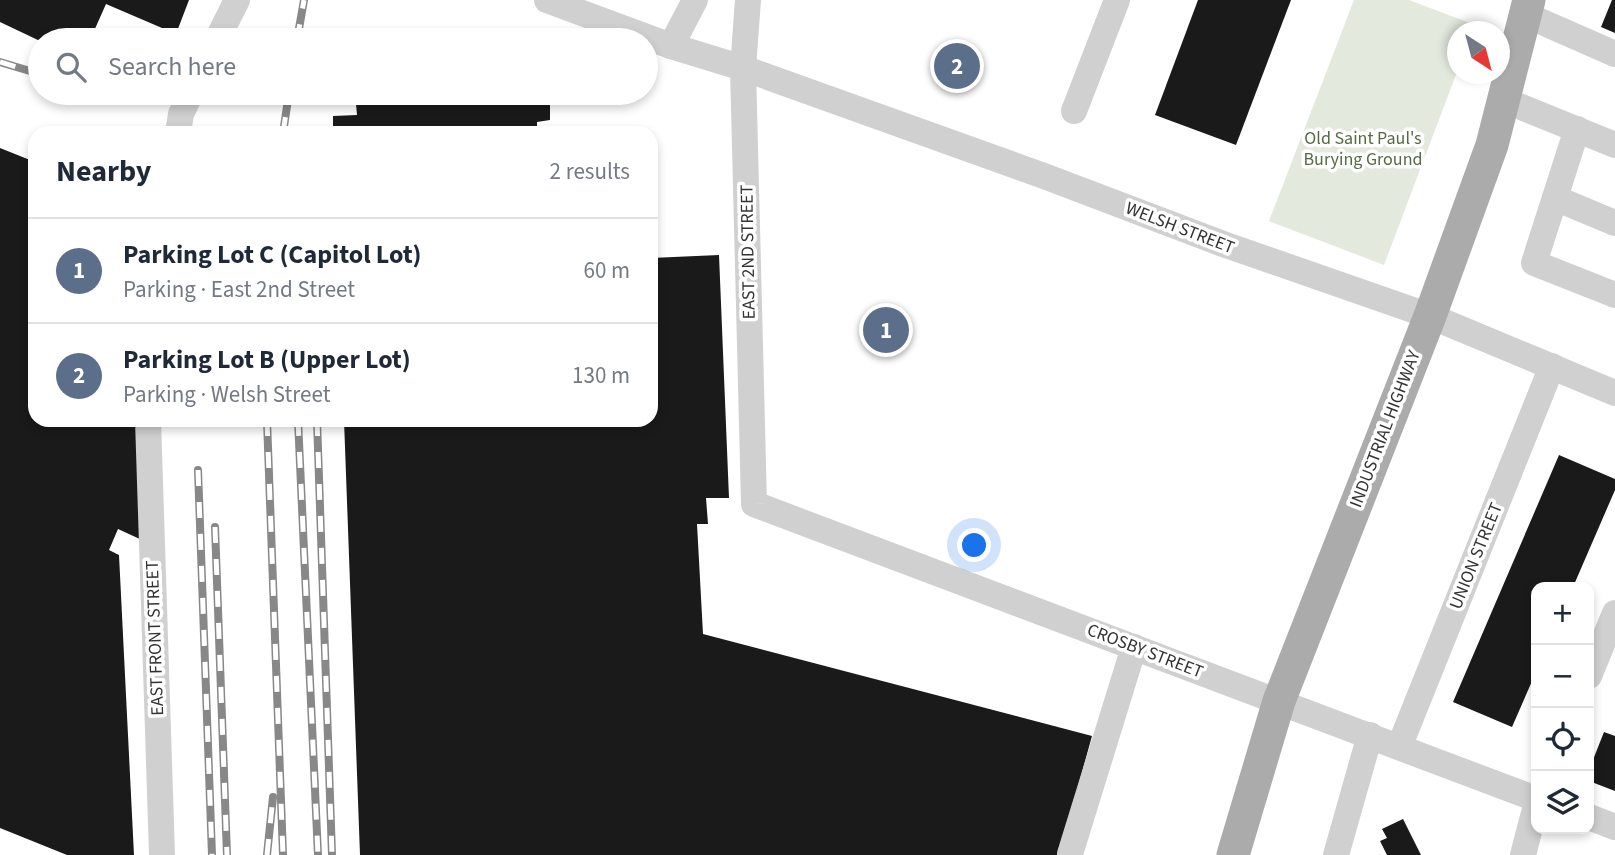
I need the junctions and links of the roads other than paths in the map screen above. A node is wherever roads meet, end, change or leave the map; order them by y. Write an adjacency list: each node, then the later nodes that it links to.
1 (237, 0): 7 (street)
2 (547, 0): 8 (street, WELSH STREET)
3 (695, 0): 10 (street)
4 (748, 0): 12 (street, EAST 2ND STREET)
5 (1117, 0): 15 (street)
6 (1527, 8): 11 (street); 13 (main road, INDUSTRIAL HIGHWAY)
7 (223, 28)
8 (622, 28)
9 (658, 41): 10 (street, WELSH STREET)
10 (671, 46): 12 (street, WELSH STREET)
11 (1615, 54)
12 (743, 68): 22 (street, WELSH STREET); 26 (street, EAST 2ND STREET)
13 (1504, 100): 17 (street); 22 (main road, INDUSTRIAL HIGHWAY)
14 (185, 105): 16 (street)
15 (1074, 111)
16 (179, 126)
17 (1577, 129): 18 (street); 19 (street)
18 (1615, 145)
19 (1555, 198): 20 (street); 21 (street)
20 (1615, 223)
21 (1615, 295)
22 (1430, 316): 23 (street, WELSH STREET); 30 (main road, INDUSTRIAL HIGHWAY)
23 (1552, 366): 24 (street, WELSH STREET); 32 (street, UNION STREET)
24 (1615, 393)
25 (148, 427): 38 (street, EAST FRONT STREET)
26 (754, 504): 28 (street, CROSBY STREET)
27 (1615, 613): 29 (street)
28 (1134, 647): 30 (street, CROSBY STREET); 37 (street)
29 (1594, 664)
30 (1279, 701): 31 (street, CROSBY STREET); 39 (main road, INDUSTRIAL HIGHWAY)
31 (1370, 735): 32 (street, CROSBY STREET); 40 (street)
32 (1400, 746): 33 (street, CROSBY STREET)
33 (1531, 797)
34 (1594, 819): 36 (street)
35 (1531, 824): 41 (street)
36 (1615, 827)
37 (1070, 854)
38 (162, 855)
39 (1233, 855)
40 (1336, 855)
41 (1523, 855)

